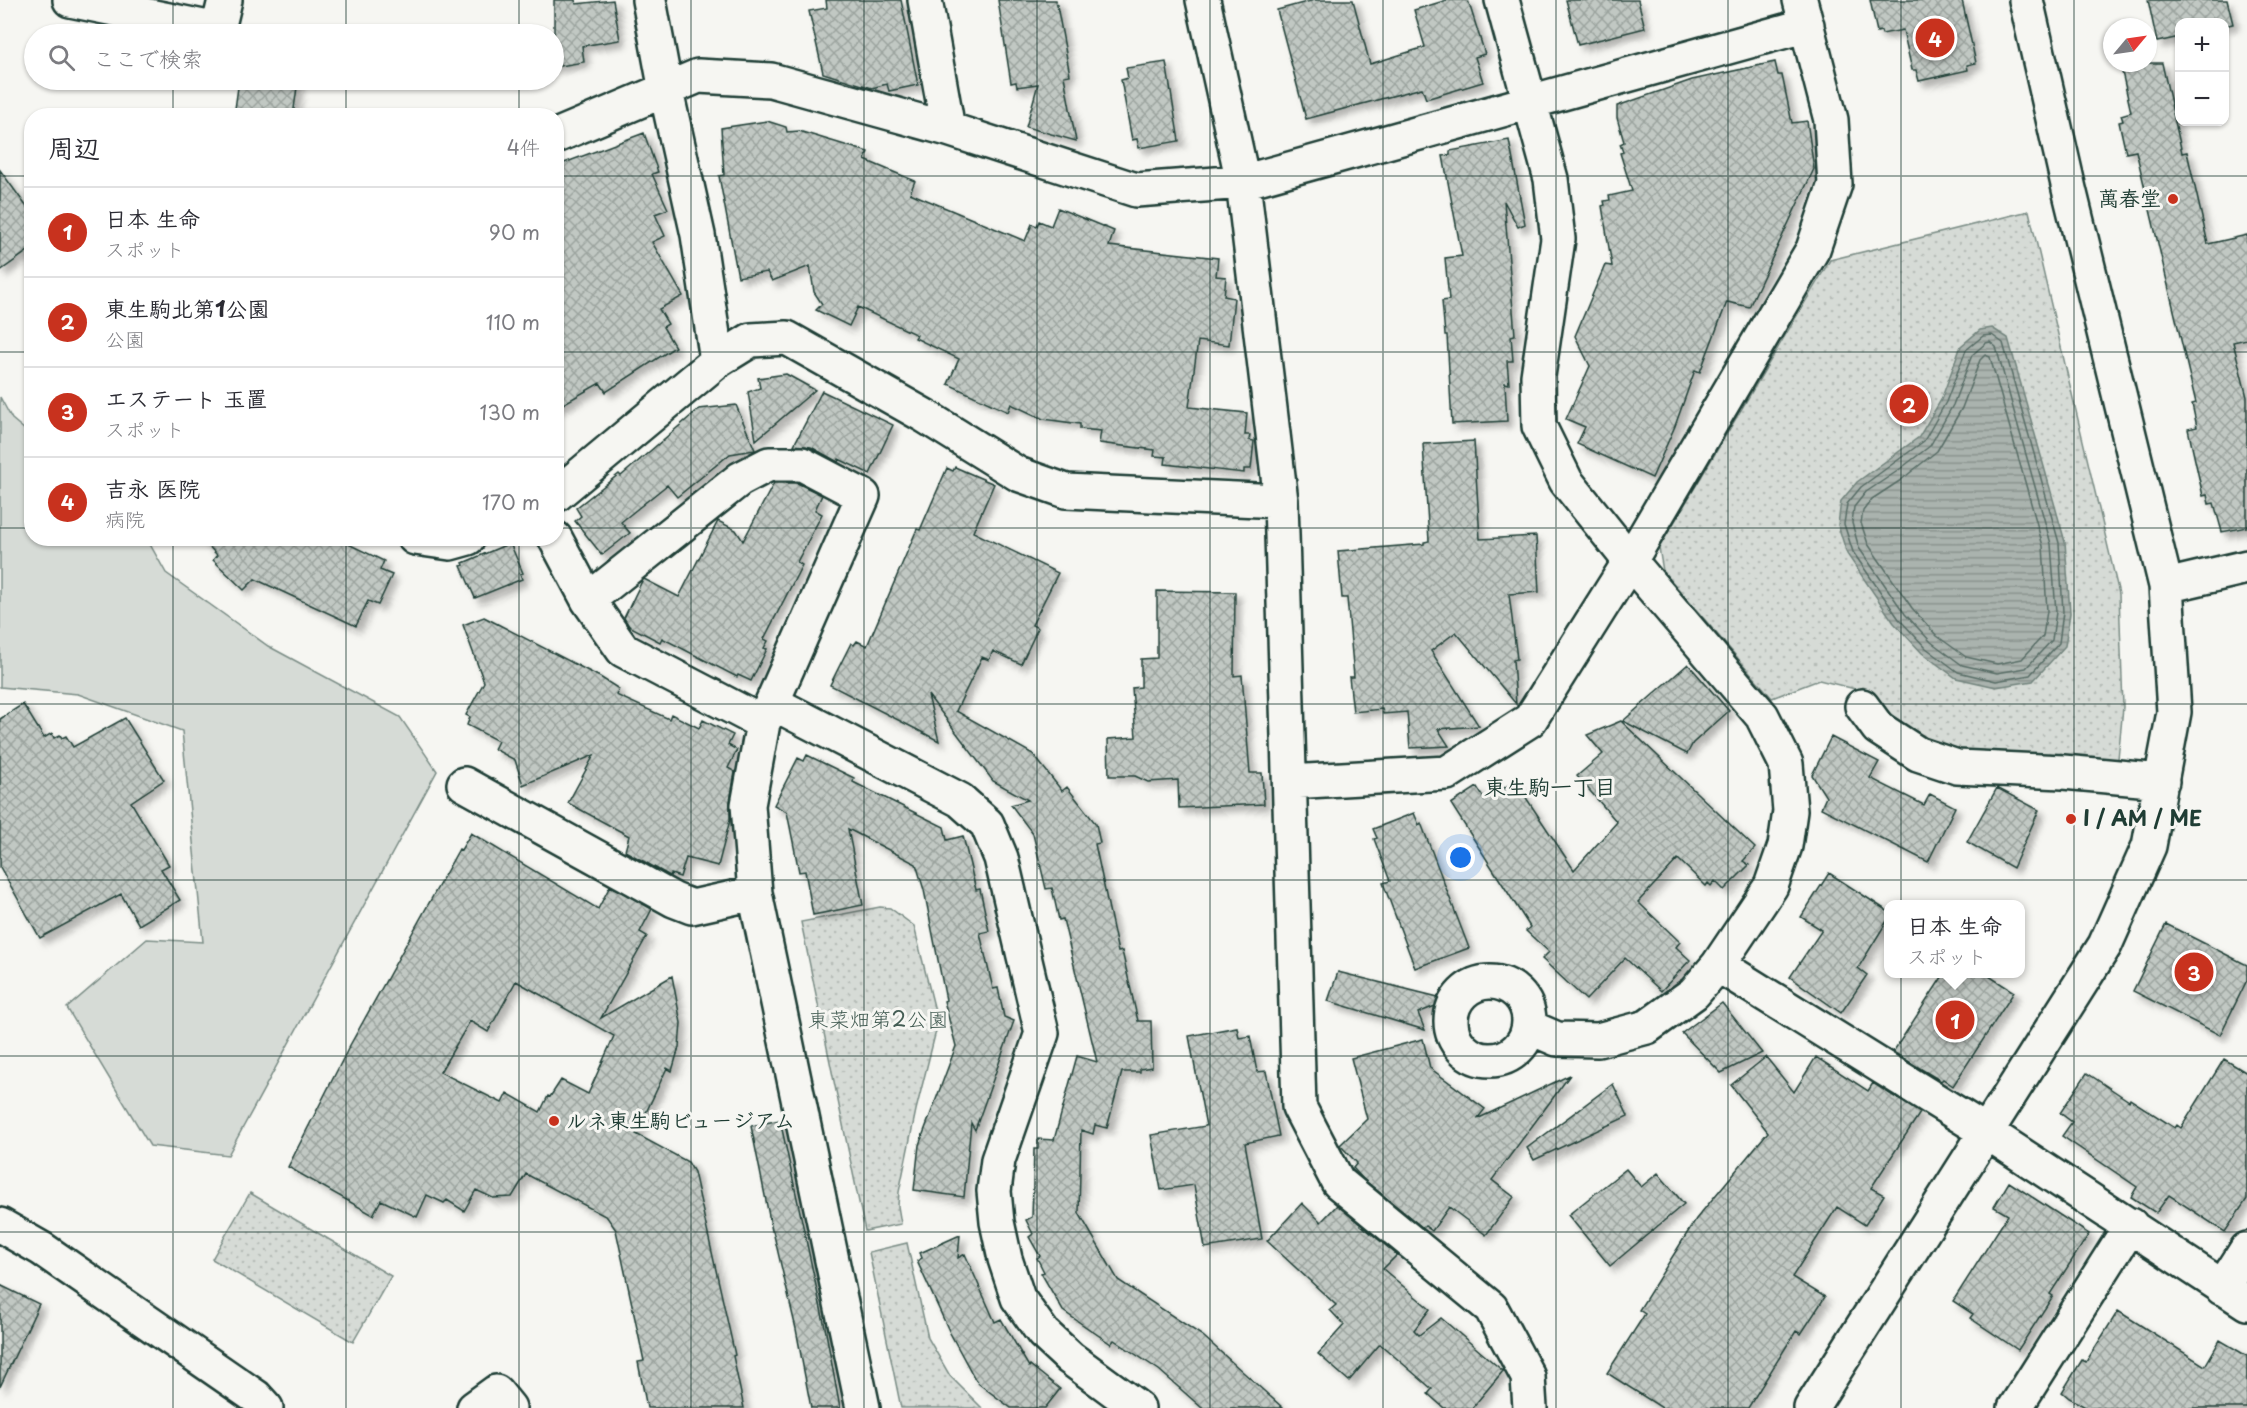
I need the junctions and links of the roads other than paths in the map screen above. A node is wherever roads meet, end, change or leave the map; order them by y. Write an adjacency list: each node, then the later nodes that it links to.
1 (70, 0): 8 (street)
2 (649, 0): 9 (street)
3 (925, 0): 11 (street)
4 (1203, 0): 13 (street)
5 (1502, 0): 10 (street)
6 (2026, 0): 20 (street)
7 (1803, 12): 10 (street); 18 (street)
8 (220, 21)
9 (666, 91): 11 (street); 12 (street); 14 (street)
10 (1530, 102): 13 (street); 18 (street)
11 (948, 129): 13 (street)
12 (564, 133)
13 (1243, 182): 16 (street)
14 (717, 361): 15 (street); 16 (street)
15 (564, 488)
16 (1281, 501): 25 (street)
17 (559, 546): 21 (street)
18 (1630, 561): 25 (street); 28 (street)
19 (2247, 567): 20 (street)
20 (2166, 586): 24 (street)
21 (588, 600): 23 (street); 23 (street)
22 (1862, 706): 24 (street)
23 (768, 713): 27 (street); 39 (street)
24 (2162, 781): 30 (street)
25 (1290, 782): 40 (street)
26 (464, 784): 27 (street)
27 (754, 893): 38 (street)
28 (1719, 965): 29 (street); 30 (street)
29 (1528, 1028)
30 (1985, 1131): 32 (street); 41 (street)
31 (0, 1224): 35 (street)
32 (2131, 1225): 34 (street); 42 (street)
33 (2247, 1249): 34 (street)
34 (2235, 1296)
35 (266, 1408)
36 (474, 1408): 37 (street)
37 (508, 1408)
38 (863, 1408)
39 (1138, 1408)
40 (1530, 1408)
41 (1811, 1408)
42 (2015, 1408)

